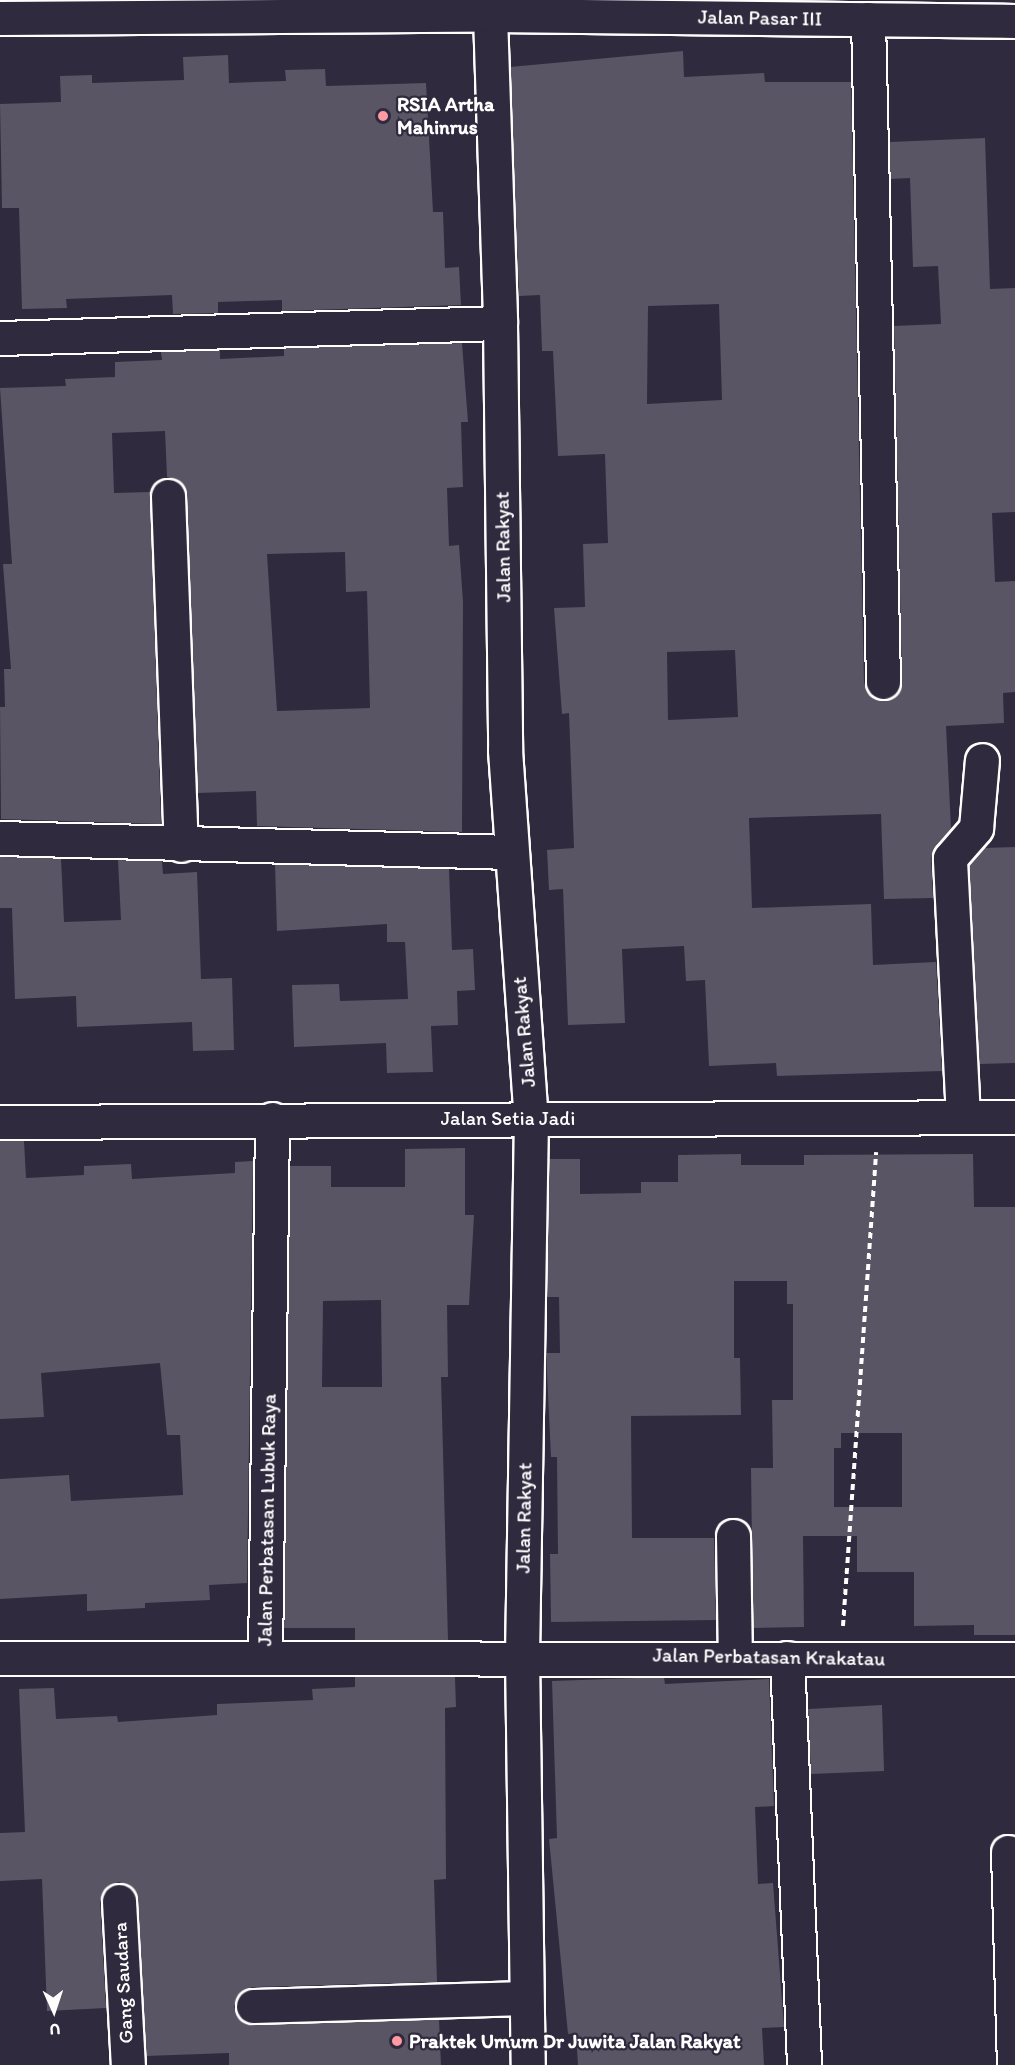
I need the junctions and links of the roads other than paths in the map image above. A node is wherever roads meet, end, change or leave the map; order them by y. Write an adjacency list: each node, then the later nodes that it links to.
1 (245, 8): 2 (street, Jalan Pasar III); 5 (street, Jalan Pasar III)
2 (490, 8): 3 (street, Jalan Pasar III); 8 (street, Jalan Rakyat)
3 (749, 9): 6 (street, Jalan Pasar III)
4 (968, 10): 6 (street, Jalan Pasar III); 7 (street, Jalan Pasar III)
5 (18, 12)
6 (868, 19): 11 (street)
7 (1015, 21)
8 (500, 323): 9 (street); 15 (street, Jalan Rakyat)
9 (0, 338)
10 (168, 496): 14 (street)
11 (883, 682)
12 (982, 760): 16 (street)
13 (0, 838): 14 (street)
14 (181, 845): 15 (street)
15 (510, 852): 18 (street, Jalan Rakyat)
16 (963, 1117): 17 (street, Jalan Setia Jadi); 18 (street, Jalan Setia Jadi)
17 (1015, 1117)
18 (531, 1118): 19 (street, Jalan Setia Jadi); 22 (street, Jalan Rakyat)
19 (272, 1119): 20 (street, Jalan Setia Jadi); 23 (street, Jalan Perbatasan Lubuk Raya)
20 (0, 1122)
21 (733, 1536): 25 (street)
22 (522, 1655): 23 (street, Jalan Perbatasan Krakatau); 25 (street, Jalan Perbatasan Krakatau); 30 (street, Jalan Rakyat)
23 (265, 1656): 24 (street, Jalan Perbatasan Lubuk Raya)
24 (0, 1658)
25 (735, 1658): 26 (street, Jalan Perbatasan Krakatau)
26 (787, 1658): 27 (street, Jalan Perbatasan Krakatau); 34 (street)
27 (1015, 1659)
28 (1008, 1852): 35 (street)
29 (119, 1901): 32 (street, Gang Saudara)
30 (526, 1998): 31 (street); 33 (street, Jalan Rakyat)
31 (253, 2006)
32 (128, 2065)
33 (528, 2065)
34 (804, 2065)
35 (1014, 2065)

